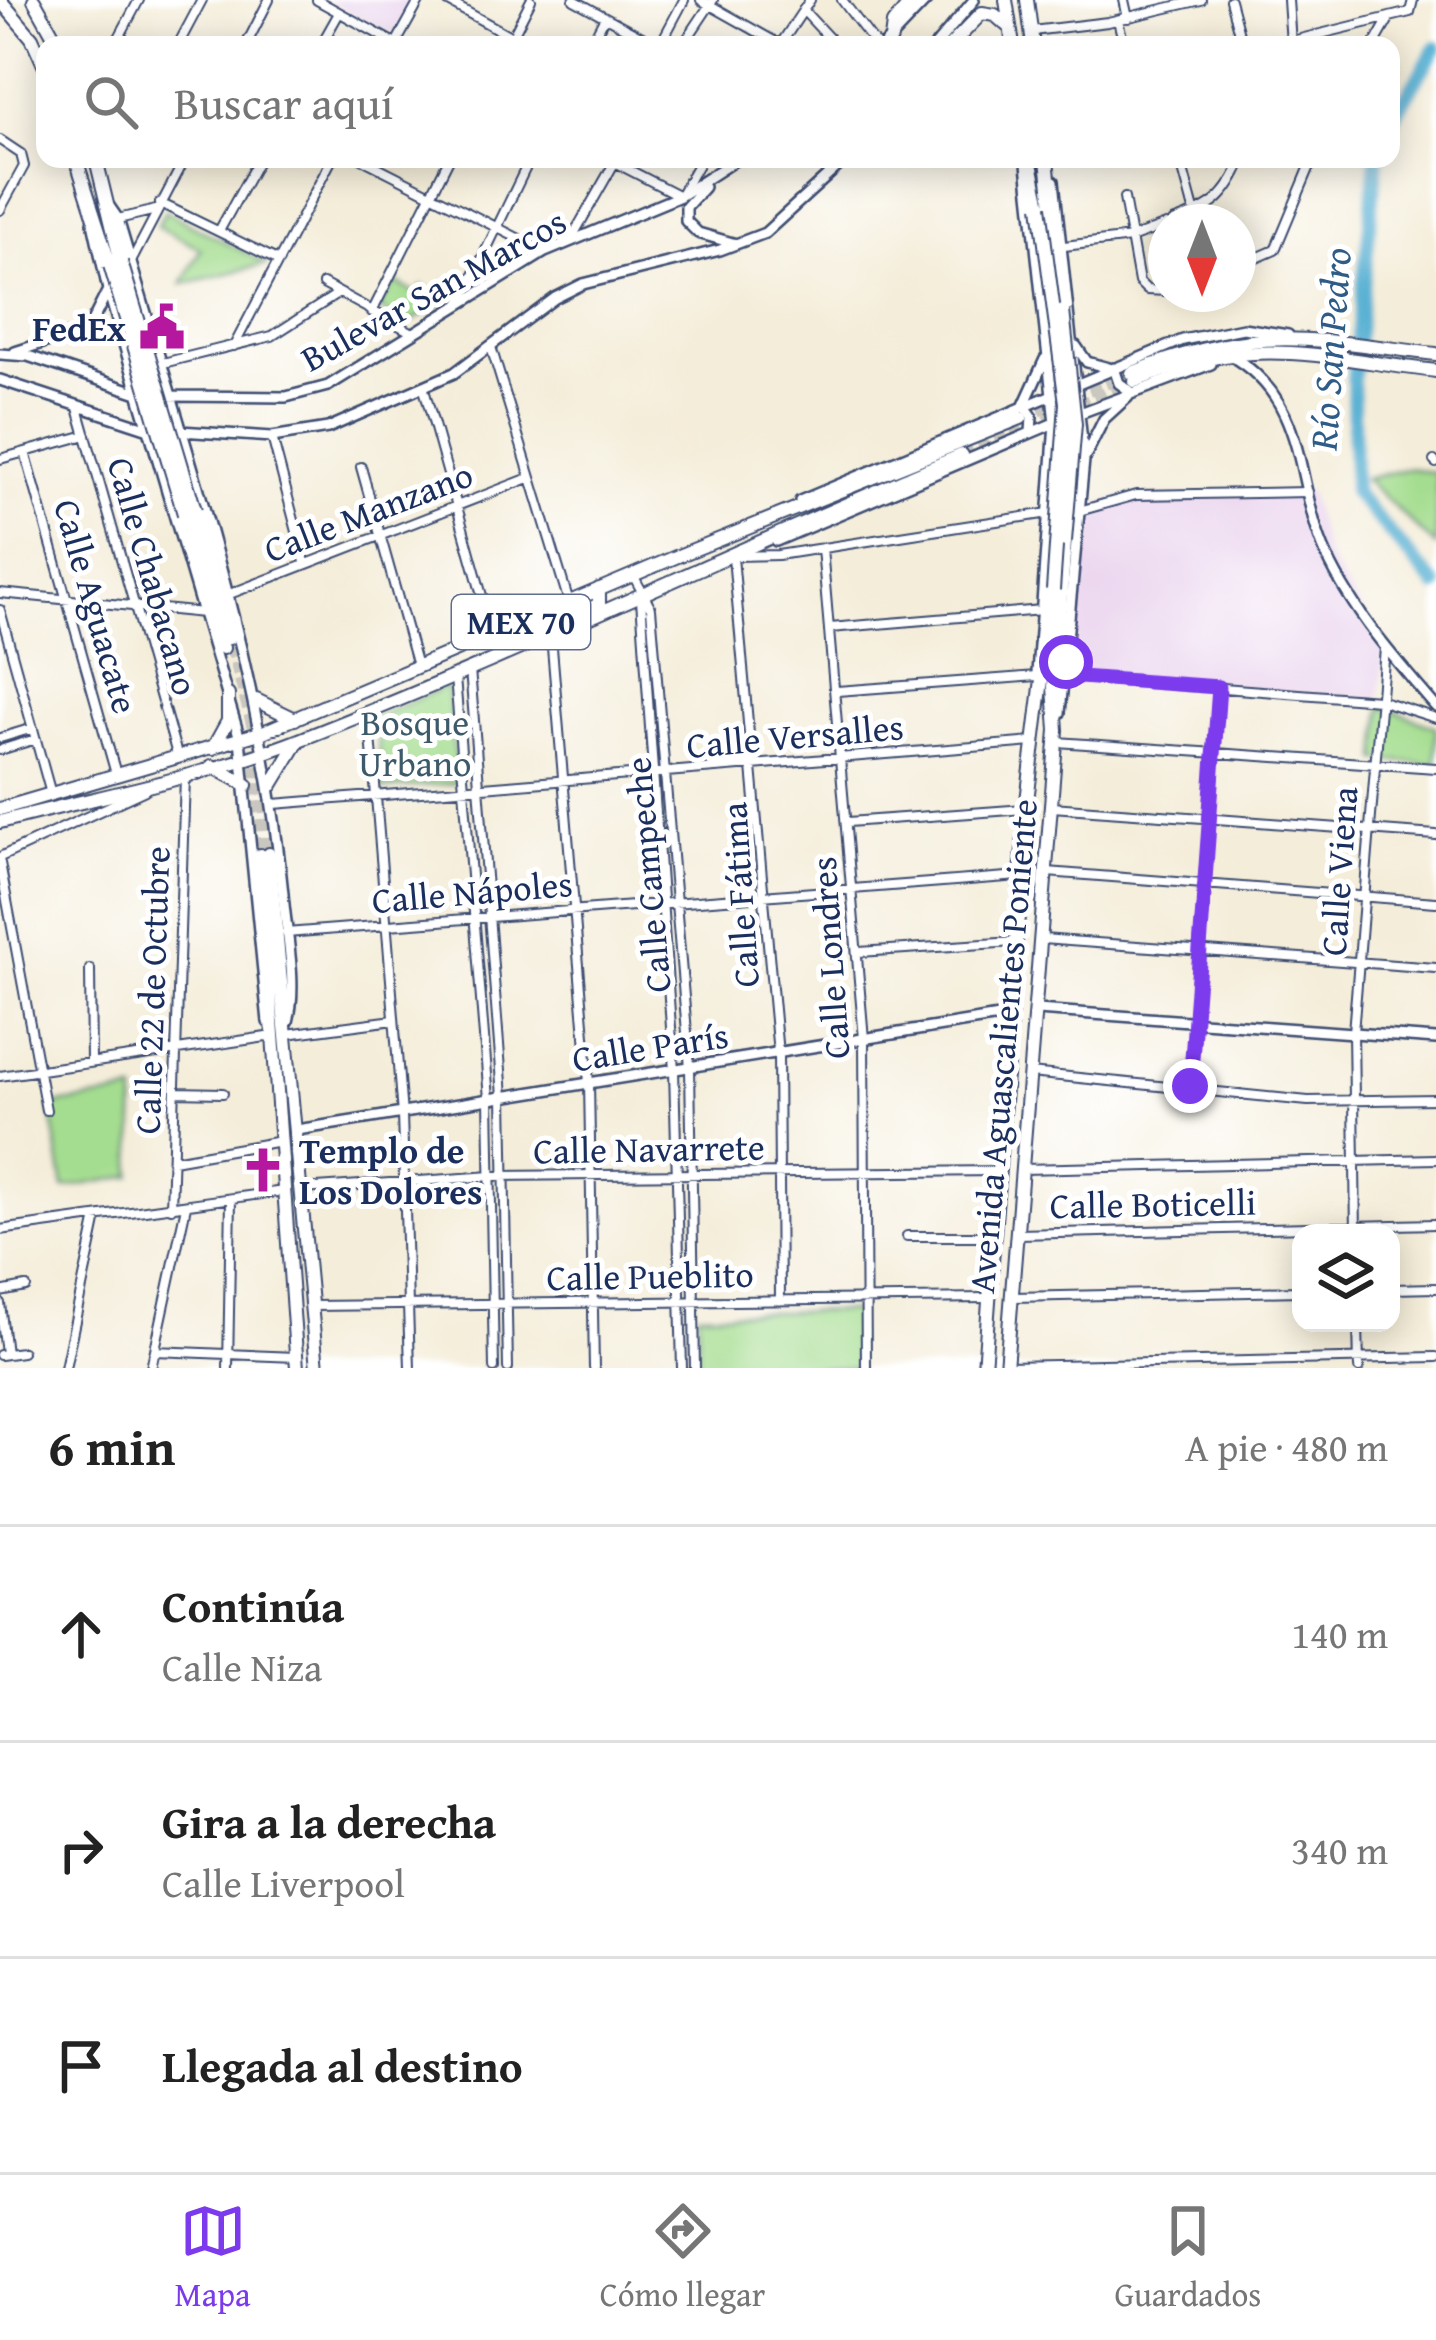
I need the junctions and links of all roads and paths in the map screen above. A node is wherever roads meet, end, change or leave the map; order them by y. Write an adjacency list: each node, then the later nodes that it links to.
1 (1, 0): 60 (main road)
2 (34, 0): 31 (main road)
3 (140, 0): 32 (street)
4 (202, 0): 33 (street)
5 (269, 0): 34 (street)
6 (316, 0): 26 (street)
7 (420, 0): 37 (street)
8 (445, 0): 38 (street)
9 (531, 0): 39 (street)
10 (574, 0): 27 (street)
11 (684, 0): 42 (street)
12 (810, 0): 25 (street)
13 (842, 0): 47 (street)
14 (913, 0): 48 (main road)
15 (927, 0): 49 (street)
16 (974, 0): 50 (street)
17 (1006, 0): 30 (main road)
18 (1028, 0): 53 (main road)
19 (1124, 0): 29 (street)
20 (1201, 0): 29 (street)
21 (1229, 0): 56 (street)
22 (1288, 0): 57 (street)
23 (1413, 0): 28 (street)
24 (708, 2): 43 (street); 44 (street)
25 (802, 10): 45 (street); 46 (street)
26 (339, 13): 35 (street); 36 (street)
27 (605, 17): 40 (street); 41 (street)
28 (1390, 17): 58 (street); 59 (street)
29 (1123, 19): 54 (street); 55 (street)
30 (1010, 28): 51 (main road); 52 (main road)
31 (54, 36)
32 (120, 36)
33 (183, 36)
34 (251, 36)
35 (326, 36)
36 (381, 36)
37 (400, 36)
38 (502, 36)
39 (513, 36)
40 (595, 36)
41 (641, 36)
42 (663, 36)
43 (688, 36)
44 (766, 36)
45 (786, 36)
46 (827, 36)
47 (877, 36)
48 (887, 36)
49 (891, 36)
50 (943, 36)
51 (959, 36)
52 (1011, 36)
53 (1033, 36)
54 (1042, 36)
55 (1124, 36)
56 (1239, 36)
57 (1291, 36)
58 (1318, 36)
59 (1379, 36)
60 (36, 47)
61 (0, 140): 90 (street)
62 (79, 168): 91 (main road)
63 (98, 168): 88 (main road)
64 (180, 168): 89 (street)
65 (254, 168): 95 (street)
66 (327, 168): 102 (street)
67 (380, 168): 83 (street)
68 (444, 168): 83 (street)
69 (526, 168): 93 (street)
70 (609, 168): 96 (street)
71 (628, 168): 84 (street)
72 (696, 168): 84 (street)
73 (726, 168): 82 (street, Bulevar San Marcos)
74 (837, 168): 98 (street, Bulevar San Marcos)
75 (1029, 168): 116 (street, Avenida Aguascalientes Poniente)
76 (1030, 168): 192 (main road, Avenida Aguascalientes Poniente, bridge)
77 (1049, 168): 193 (main road, Avenida Aguascalientes Poniente, bridge)
78 (1050, 168): 99 (street, Avenida Aguascalientes Poniente)
79 (1183, 168): 86 (street)
80 (1238, 168): 87 (street)
81 (1308, 168): 101 (street)
82 (721, 172): 84 (street, Bulevar San Marcos); 98 (street)
83 (431, 194): 93 (street); 109 (street)
84 (680, 196): 96 (street, Bulevar San Marcos)
85 (1124, 198): 97 (street)
86 (1192, 204)
87 (1212, 204)
88 (109, 206): 92 (street); 103 (main road)
89 (159, 207): 92 (street); 95 (street); 103 (street)
90 (0, 208)
91 (94, 217): 103 (main road); 105 (street)
92 (118, 219): 103 (street)
93 (496, 227): 100 (street); 108 (street)
94 (1148, 231): 97 (street)
95 (219, 232): 102 (street)
96 (571, 238): 100 (street, Bulevar San Marcos)
97 (1131, 238): 99 (street); 106 (street)
98 (738, 244): 115 (street, Bulevar San Marcos)
99 (1064, 246): 112 (street, Avenida Aguascalientes Poniente)
100 (544, 252): 108 (street, Bulevar San Marcos)
101 (1256, 258)
102 (279, 261): 114 (street)
103 (121, 263): 113 (street); 174 (main road, bridge)
104 (322, 284): 107 (street)
105 (108, 290): 117 (street); 119 (street)
106 (1148, 290)
107 (339, 293): 109 (street); 114 (street)
108 (461, 302): 110 (street, Bulevar San Marcos)
109 (372, 312): 110 (street)
110 (413, 333): 131 (street, Bulevar San Marcos)
111 (1300, 337): 120 (main road, MEX 70); 123 (street, MEX 70); 126 (main road, MEX 70)
112 (1072, 338): 116 (street); 123 (street); 127 (street, Avenida Aguascalientes Poniente)
113 (155, 341): 117 (street); 122 (street)
114 (234, 346): 122 (street)
115 (491, 346): 128 (street, Bulevar San Marcos); 148 (street)
116 (1048, 348): 130 (street, Avenida Aguascalientes Poniente); 133 (street)
117 (127, 351): 129 (street)
118 (1287, 351): 121 (street, MEX 70); 124 (main road, MEX 70); 126 (main road, MEX 70)
119 (3, 354): 129 (street, Bulevar San Marcos)
120 (1436, 354)
121 (1236, 359): 126 (street, MEX 70); 151 (street)
122 (163, 363): 131 (street)
123 (1114, 368): 126 (street); 127 (street, MEX 70)
124 (1436, 371)
125 (0, 380): 132 (street, Bulevar San Marcos)
126 (1133, 382): 134 (street, MEX 70); 146 (street)
127 (1078, 384): 130 (street, MEX 70); 134 (street, Avenida Aguascalientes Poniente)
128 (424, 389): 140 (street, Bulevar San Marcos); 152 (street)
129 (139, 394): 131 (street, Bulevar San Marcos); 136 (street)
130 (1053, 394): 133 (street, MEX 70); 135 (street, Avenida Aguascalientes Poniente)
131 (172, 396): 137 (street)
132 (78, 408): 136 (street, Bulevar San Marcos); 139 (street, Calle Chabacano)
133 (1022, 411): 138 (street); 160 (main road, MEX 70)
134 (1082, 412): 135 (street, MEX 70); 146 (street, Avenida Aguascalientes Poniente)
135 (1055, 423): 138 (street, MEX 70); 149 (street, Avenida Aguascalientes Poniente)
136 (149, 429): 137 (street, Bulevar San Marcos); 144 (street)
137 (183, 432): 140 (street, Bulevar San Marcos); 141 (street)
138 (1031, 433): 156 (street, MEX 70)
139 (86, 435): 142 (street); 167 (street, Calle Chabacano)
140 (272, 437): 159 (street)
141 (188, 451): 144 (street); 163 (street)
142 (26, 452): 145 (street); 164 (street, Calle Aguacate)
143 (962, 455): 156 (main road, MEX 70)
144 (158, 458): 170 (street)
145 (0, 459)
146 (1084, 460): 150 (street, Avenida Aguascalientes Poniente)
147 (361, 467): 155 (street)
148 (529, 478): 152 (street, Calle Manzano); 166 (street)
149 (1053, 484): 150 (street); 154 (street, Avenida Aguascalientes Poniente)
150 (1081, 487): 153 (street, Avenida Aguascalientes Poniente)
151 (1309, 492): 153 (street); 175 (street)
152 (456, 505): 155 (street, Calle Manzano); 172 (street)
153 (1079, 511): 180 (street, Avenida Aguascalientes Poniente)
154 (1051, 513): 157 (street); 169 (street, Avenida Aguascalientes Poniente)
155 (379, 535): 159 (street, Calle Manzano); 176 (street)
156 (753, 548): 158 (main road, MEX 70)
157 (822, 548): 158 (street); 171 (street, Calle Londres)
158 (734, 557): 165 (main road, MEX 70); 207 (street, Calle Fátima)
159 (305, 562): 163 (street, Calle Manzano)
160 (633, 575): 161 (main road, MEX 70); 165 (street, Calle Campeche)
161 (599, 589): 166 (main road, MEX 70); 173 (main road)
162 (0, 593): 164 (street)
163 (227, 595): 184 (street)
164 (67, 598): 167 (street); 212 (street, Calle Aguacate)
165 (641, 598): 173 (main road, MEX 70); 209 (street, Calle Campeche); 211 (street, Calle Campeche)
166 (569, 602): 172 (main road, MEX 70)
167 (135, 606): 170 (street); 202 (street, Calle Chabacano)
168 (0, 610): 190 (street)
169 (1042, 610): 171 (street); 179 (street, Avenida Aguascalientes Poniente)
170 (203, 613): 183 (street)
171 (830, 628): 182 (street, Calle Londres)
172 (493, 634): 176 (main road, MEX 70)
173 (550, 634): 177 (main road, MEX 70); 213 (street)
174 (227, 646)
175 (1385, 646): 185 (street, Calle Viena); 186 (street)
176 (416, 666): 189 (main road, MEX 70)
177 (470, 669): 178 (main road, MEX 70); 217 (street)
178 (455, 675): 187 (main road, MEX 70); 218 (street)
179 (1037, 676): 182 (street); 192 (street, Avenida Aguascalientes Poniente)
180 (1066, 676): 181 (street); 193 (street, Avenida Aguascalientes Poniente)
181 (1219, 687): 185 (street); 201 (street)
182 (837, 691): 204 (street, Calle Londres)
183 (228, 694): 196 (street); 198 (main road)
184 (256, 700): 189 (main road); 191 (street)
185 (1378, 700): 188 (street); 205 (street, Calle Viena)
186 (1436, 707)
187 (369, 710): 197 (main road, MEX 70); 220 (street)
188 (1436, 718)
189 (296, 719): 191 (main road, MEX 70)
190 (32, 728): 194 (street); 195 (street)
191 (263, 732): 196 (main road, MEX 70); 200 (street)
192 (1035, 736): 204 (street, Calle Versalles); 224 (main road, Avenida Aguascalientes Poniente)
193 (1057, 736): 201 (street); 222 (main road, Avenida Aguascalientes Poniente)
194 (0, 738)
195 (36, 739): 199 (street); 219 (street)
196 (240, 739): 198 (main road, MEX 70); 203 (street)
197 (300, 740): 200 (main road, MEX 70); 216 (main road)
198 (213, 748): 202 (main road, MEX 70)
199 (0, 750)
200 (266, 751): 203 (main road, MEX 70); 216 (street)
201 (1213, 754): 205 (street); 225 (street)
202 (178, 758): 212 (main road, MEX 70)
203 (244, 758): 206 (main road, MEX 70); 215 (street)
204 (843, 758): 207 (street, Calle Versalles); 227 (street, Calle Londres)
205 (1373, 764): 208 (street); 228 (street, Calle Viena)
206 (211, 765): 210 (main road, MEX 70); 215 (main road)
207 (756, 765): 209 (street, Calle Versalles); 236 (street, Calle Fátima)
208 (1436, 768)
209 (667, 772): 211 (street, Calle Versalles); 239 (street, Calle Campeche)
210 (185, 773): 214 (main road, MEX 70); 261 (street, Calle 22 de Octubre)
211 (653, 773): 213 (street, Calle Versalles); 240 (street, Calle Campeche)
212 (117, 775): 219 (main road, MEX 70)
213 (563, 780): 217 (street, Calle Versalles); 241 (street)
214 (158, 781): 226 (main road, MEX 70); 231 (street)
215 (247, 784): 257 (street)
216 (272, 785): 221 (street)
217 (479, 787): 218 (street, Calle Versalles); 242 (street)
218 (465, 788): 220 (street, Calle Versalles); 243 (street)
219 (51, 794): 223 (main road, MEX 70)
220 (376, 794): 221 (street, Calle Versalles); 244 (street)
221 (274, 804): 245 (street)
222 (1052, 807): 225 (street); 232 (main road, Avenida Aguascalientes Poniente)
223 (0, 809)
224 (1026, 809): 227 (street); 233 (main road, Avenida Aguascalientes Poniente)
225 (1209, 818): 228 (street); 234 (street)
226 (0, 822)
227 (848, 822): 235 (street, Calle Londres)
228 (1368, 830): 229 (street); 237 (street, Calle Viena)
229 (1436, 835)
230 (265, 854): 257 (main road)
231 (0, 860): 265 (street)
232 (1047, 872): 234 (street); 246 (main road, Avenida Aguascalientes Poniente)
233 (1022, 876): 235 (street, Calle Nápoles); 247 (main road, Avenida Aguascalientes Poniente)
234 (1203, 886): 237 (street); 248 (street)
235 (853, 889): 236 (street, Calle Nápoles); 249 (street, Calle Londres)
236 (766, 896): 239 (street, Calle Nápoles); 262 (street, Calle Fátima)
237 (1362, 896): 238 (street); 250 (street, Calle Viena)
238 (1436, 902)
239 (678, 903): 240 (street, Calle Nápoles); 264 (street, Calle Campeche)
240 (665, 904): 241 (street, Calle Nápoles); 266 (street, Calle Campeche)
241 (572, 909): 242 (street, Calle Nápoles); 269 (street)
242 (488, 916): 243 (street, Calle Nápoles); 273 (street)
243 (475, 918): 244 (street, Calle Nápoles); 274 (street)
244 (386, 926): 245 (street, Calle Nápoles); 255 (street)
245 (286, 933): 257 (street)
246 (1042, 939): 248 (street); 253 (main road, Avenida Aguascalientes Poniente)
247 (1016, 942): 249 (street); 254 (main road, Avenida Aguascalientes Poniente)
248 (1198, 951): 250 (street); 256 (street)
249 (859, 952): 259 (street, Calle Londres)
250 (1358, 962): 251 (street); 258 (street, Calle Viena)
251 (1436, 968)
252 (91, 969): 263 (street)
253 (1037, 1010): 256 (street); 267 (main road, Avenida Aguascalientes Poniente)
254 (1011, 1015): 259 (street, Calle París); 285 (main road, Avenida Aguascalientes Poniente)
255 (394, 1020): 257 (street); 278 (street)
256 (1194, 1021): 258 (street); 270 (street)
257 (280, 1032): 261 (street); 279 (main road); 280 (main road)
258 (1353, 1032): 260 (street); 276 (street, Calle Viena)
259 (864, 1039): 262 (street, Calle París); 286 (street, Calle Londres)
260 (1436, 1039)
261 (177, 1049): 263 (street); 271 (street, Calle 22 de Octubre)
262 (778, 1054): 264 (street, Calle París); 288 (street, Calle Fátima)
263 (91, 1062): 265 (street)
264 (690, 1068): 266 (street, Calle París); 287 (street, Calle Campeche)
265 (38, 1070): 268 (street); 277 (street)
266 (674, 1070): 269 (street, Calle París); 289 (street, Calle Campeche)
267 (1030, 1073): 270 (street); 284 (main road, Avenida Aguascalientes Poniente)
268 (0, 1076)
269 (589, 1083): 273 (street, Calle París); 291 (street)
270 (1190, 1086): 276 (street)
271 (175, 1092): 272 (street); 281 (street, Calle 22 de Octubre)
272 (223, 1094)
273 (503, 1096): 274 (street, Calle París); 290 (street)
274 (489, 1099): 278 (street, Calle París); 292 (street)
275 (1436, 1099): 276 (street)
276 (1352, 1101): 283 (street, Calle Viena)
277 (46, 1110)
278 (402, 1115): 279 (street, Calle París); 293 (street)
279 (297, 1130): 294 (main road)
280 (280, 1141): 281 (street); 295 (main road)
281 (173, 1160): 298 (street, Calle 22 de Octubre)
282 (1436, 1160): 283 (street)
283 (1354, 1161): 284 (street); 301 (street, Calle Viena)
284 (1022, 1169): 305 (main road, Avenida Aguascalientes Poniente)
285 (998, 1171): 286 (street, Calle Navarrete); 307 (main road, Avenida Aguascalientes Poniente)
286 (862, 1172): 288 (street, Calle Navarrete); 316 (street, Calle Londres)
287 (693, 1174): 288 (street, Calle Navarrete); 289 (street, Calle Navarrete); 318 (street, Calle Campeche)
288 (779, 1174): 315 (street, Calle Fátima)
289 (679, 1175): 291 (street, Calle Navarrete); 317 (street, Calle Campeche)
290 (506, 1176): 291 (street, Calle Navarrete); 292 (street, Calle Navarrete); 323 (street)
291 (592, 1176): 319 (street)
292 (492, 1177): 293 (street, Calle Navarrete); 322 (street)
293 (404, 1182): 294 (street, Calle Navarrete); 321 (street)
294 (302, 1189): 324 (main road)
295 (284, 1191): 296 (street); 331 (main road)
296 (231, 1198): 297 (street); 328 (street)
297 (186, 1206): 298 (street); 326 (street)
298 (171, 1208): 299 (street)
299 (97, 1216): 303 (street); 335 (street)
300 (1436, 1223): 302 (street, Calle Boticelli)
301 (1356, 1224)
302 (1400, 1226)
303 (0, 1230)
304 (1292, 1230): 305 (street, Calle Boticelli)
305 (1016, 1234): 313 (main road, Avenida Aguascalientes Poniente)
306 (907, 1236): 307 (street)
307 (994, 1236): 314 (main road, Avenida Aguascalientes Poniente)
308 (26, 1287): 312 (street)
309 (1436, 1288): 310 (street)
310 (1400, 1289)
311 (1292, 1291): 313 (street)
312 (0, 1292)
313 (1011, 1297): 334 (main road, Avenida Aguascalientes Poniente)
314 (988, 1298): 316 (street, Calle Pueblito); 345 (main road, Avenida Aguascalientes Poniente)
315 (780, 1300): 316 (street, Calle Pueblito); 318 (street, Calle Pueblito)
316 (866, 1300): 333 (street, Calle Londres)
317 (681, 1301): 318 (street, Calle Pueblito); 319 (street, Calle Pueblito); 343 (street, Calle Campeche)
318 (694, 1301): 344 (street, Calle Campeche)
319 (595, 1302): 323 (street, Calle Pueblito); 342 (street)
320 (0, 1303): 329 (street)
321 (407, 1304): 322 (street, Calle Pueblito); 324 (street, Calle Pueblito); 339 (street)
322 (493, 1304): 323 (street, Calle Pueblito); 340 (street)
323 (507, 1304): 341 (street)
324 (312, 1306): 338 (main road)
325 (1358, 1332): 332 (street)
326 (155, 1351): 328 (street); 336 (street)
327 (22, 1352): 329 (street)
328 (228, 1354): 331 (street); 337 (street)
329 (3, 1355)
330 (1436, 1357): 332 (street)
331 (296, 1363)
332 (1359, 1363): 334 (street)
333 (866, 1367)
334 (1006, 1367)
335 (65, 1368)
336 (151, 1368)
337 (228, 1368)
338 (317, 1368)
339 (410, 1368)
340 (494, 1368)
341 (508, 1368)
342 (594, 1368)
343 (682, 1368)
344 (695, 1368)
345 (984, 1368)

